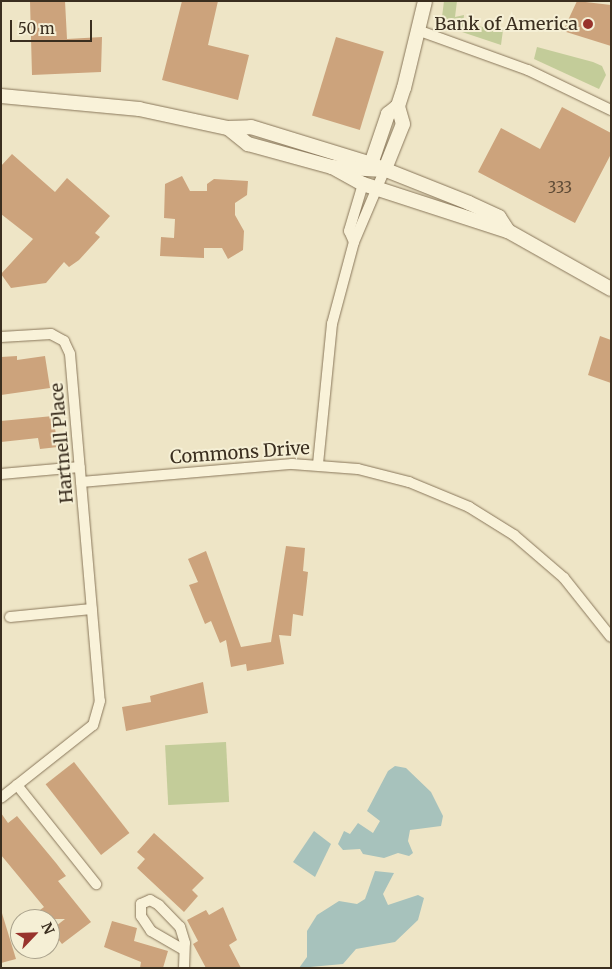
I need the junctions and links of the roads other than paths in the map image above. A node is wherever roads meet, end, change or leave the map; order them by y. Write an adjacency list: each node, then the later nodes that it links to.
1 (425, 1): 2 (street)
2 (420, 32): 4 (street); 5 (street)
3 (1, 96): 6 (street)
4 (398, 106): 7 (street); 9 (street)
5 (611, 110)
6 (228, 128): 7 (street); 8 (street)
7 (371, 164): 9 (street)
8 (332, 167): 9 (street); 10 (street)
9 (385, 169): 10 (street); 11 (street); 12 (street)
10 (363, 184): 11 (street); 13 (street)
11 (378, 188): 12 (street); 13 (street)
12 (508, 231): 14 (street)
13 (354, 242): 16 (street)
14 (611, 289)
15 (1, 337): 17 (street, Hartnell Place)
16 (318, 464): 19 (street, Commons Drive); 22 (street, Commons Drive)
17 (80, 467): 18 (street); 19 (street, Hartnell Place)
18 (1, 474)
19 (81, 482): 20 (street, Hartnell Place)
20 (92, 609): 21 (street); 23 (street, Hartnell Place)
21 (10, 617)
22 (611, 637)
23 (17, 785): 24 (street, Hartnell Place); 25 (street)
24 (1, 798)
25 (96, 884)
26 (184, 950): 26 (street); 27 (street)
27 (184, 968)

